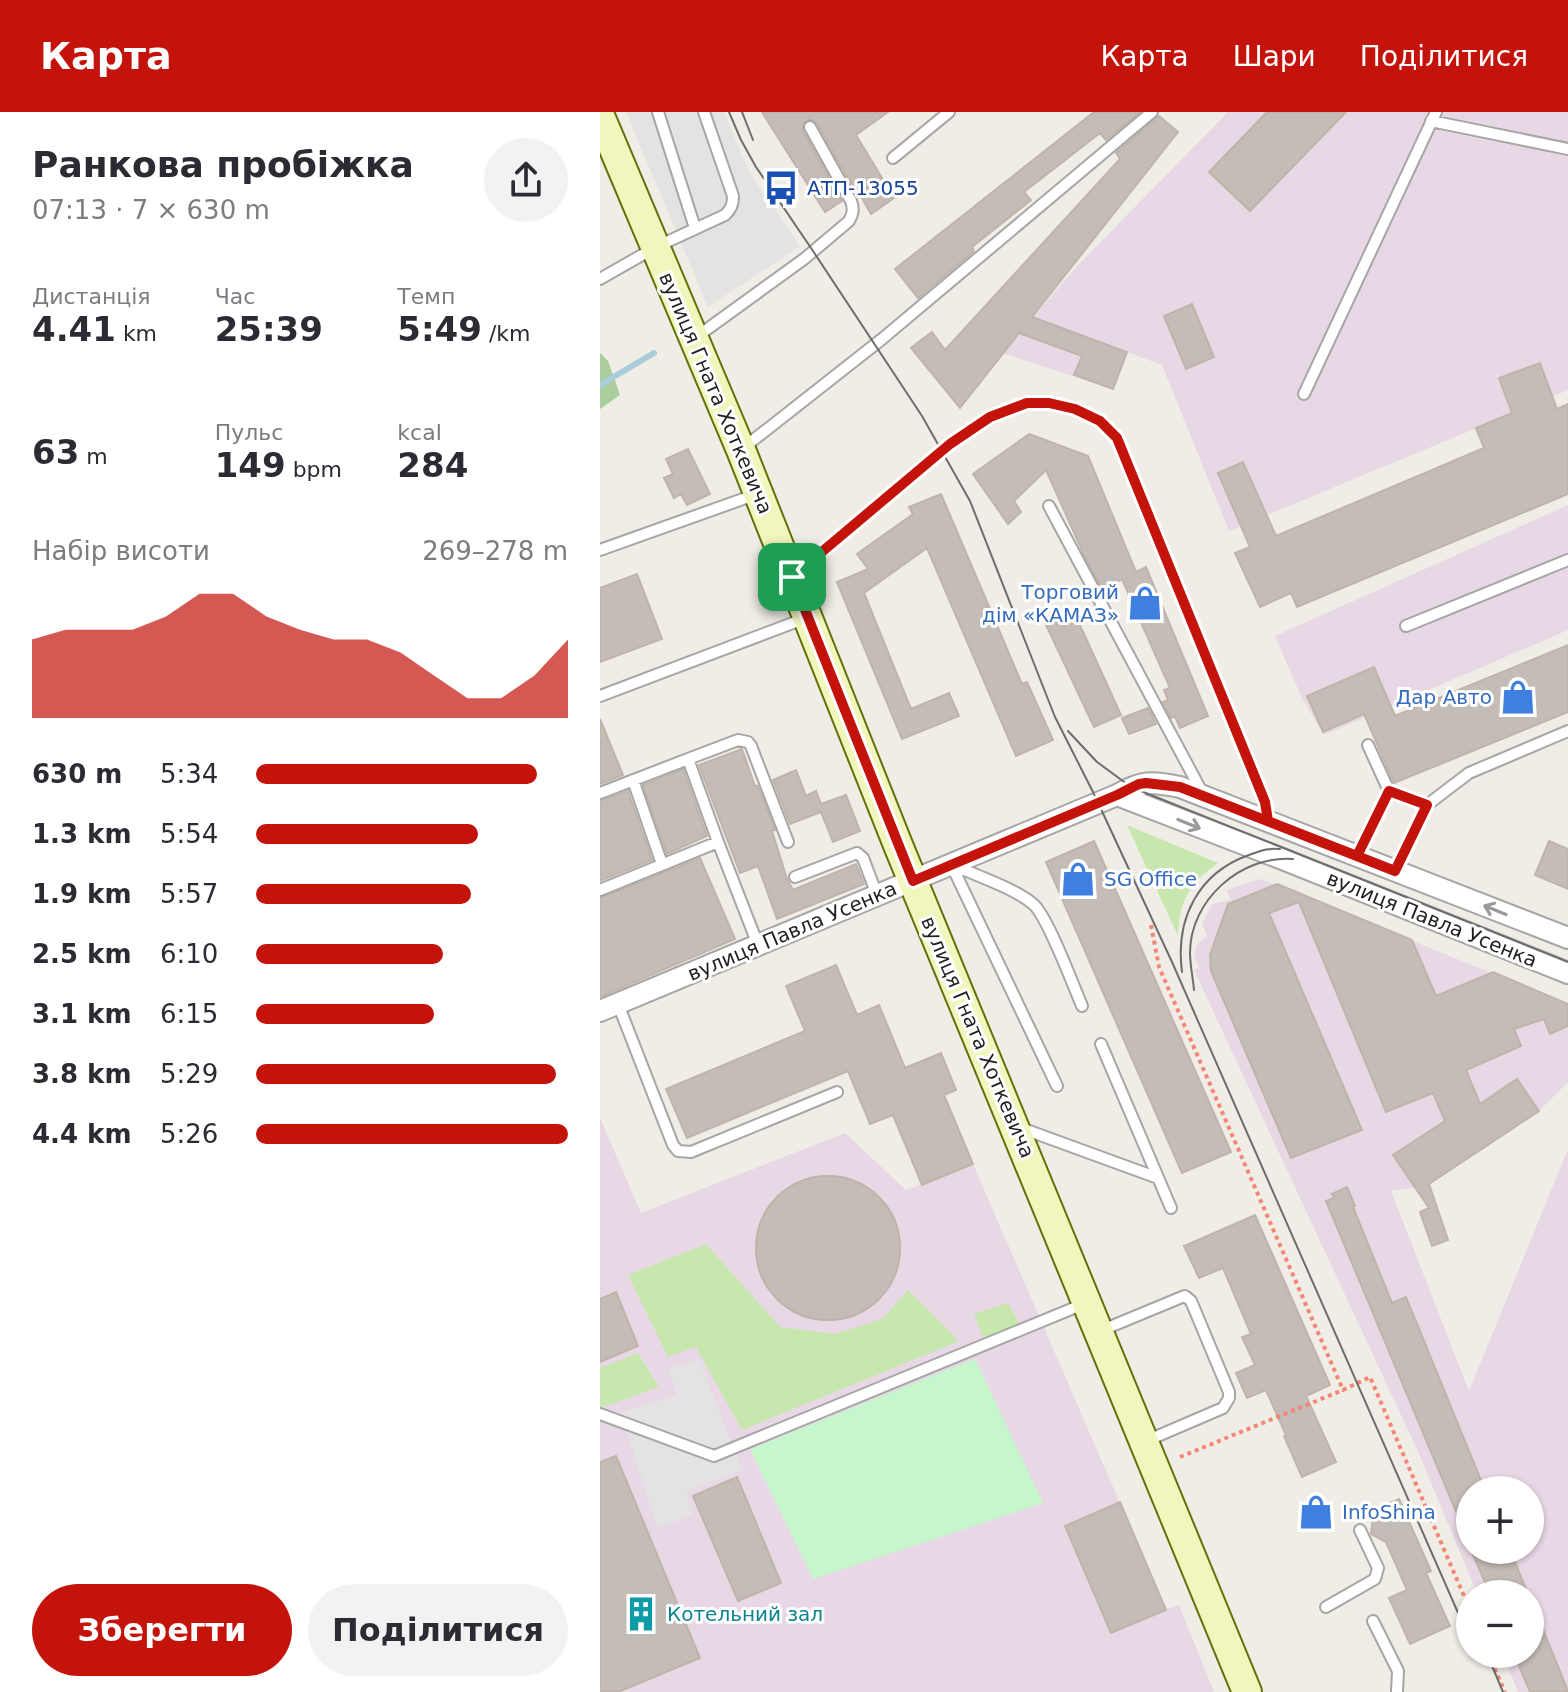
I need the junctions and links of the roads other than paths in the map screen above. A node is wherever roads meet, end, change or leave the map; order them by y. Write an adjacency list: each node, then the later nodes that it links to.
1 (658, 112): 10 (lane)
2 (704, 112): 10 (lane)
3 (949, 112): 9 (lane)
4 (1152, 112): 15 (lane)
5 (1433, 117): 8 (lane); 14 (lane)
6 (602, 127): 11 (street, вулиця Гната Хоткевича)
7 (810, 127): 13 (lane)
8 (1568, 149)
9 (893, 158)
10 (695, 228): 11 (lane)
11 (656, 247): 12 (lane); 13 (street, вулиця Гната Хоткевича)
12 (600, 279)
13 (694, 339): 15 (street, вулиця Гната Хоткевича)
14 (1304, 394)
15 (741, 450): 16 (street, вулиця Гната Хоткевича)
16 (759, 494): 18 (lane); 20 (street, вулиця Гната Хоткевича)
17 (1049, 506): 31 (lane)
18 (600, 550)
19 (1568, 560): 22 (lane)
20 (792, 577): 21 (street, вулиця Гната Хоткевича); 33 (lane)
21 (808, 617): 23 (lane); 41 (street, вулиця Гната Хоткевича)
22 (1406, 626)
23 (600, 696)
24 (1568, 731): 32 (lane)
25 (1368, 745): 28 (lane)
26 (688, 759): 27 (lane); 34 (lane); 35 (lane)
27 (633, 780): 29 (lane); 37 (lane)
28 (1389, 791): 32 (lane); 36 (lane)
29 (600, 793)
30 (1117, 795): 31 (street, вулиця Павла Усенка); 38 (street, вулиця Павла Усенка); 46 (street, вулиця Павла Усенка, one-way to 46)
31 (1204, 796): 33 (street, вулиця Павла Усенка)
32 (1427, 805): 39 (lane)
33 (1268, 821): 36 (street, вулиця Павла Усенка)
34 (718, 842): 37 (lane); 45 (lane)
35 (788, 842)
36 (1357, 856): 39 (street, вулиця Павла Усенка)
37 (662, 864): 42 (lane)
38 (951, 864): 41 (street, вулиця Павла Усенка); 47 (lane); 50 (lane)
39 (1395, 871): 44 (street, вулиця Павла Усенка, one-way to 39)
40 (795, 877): 43 (lane)
41 (913, 881): 43 (street, вулиця Павла Усенка); 52 (street, вулиця Гната Хоткевича)
42 (600, 890)
43 (877, 895): 45 (street, вулиця Павла Усенка)
44 (1568, 938)
45 (758, 945): 48 (street, вулиця Павла Усенка)
46 (1568, 973)
47 (1082, 1006)
48 (609, 1007): 51 (lane)
49 (1101, 1044): 53 (lane)
50 (1057, 1086)
51 (837, 1092)
52 (1015, 1126): 53 (lane); 55 (street, вулиця Гната Хоткевича)
53 (1158, 1178): 54 (lane)
54 (1171, 1208)
55 (1088, 1302): 56 (street, вулиця Гната Хоткевича); 57 (lane)
56 (1099, 1331): 58 (street, вулиця Гната Хоткевича); 58 (lane)
57 (600, 1414)
58 (1145, 1442): 62 (street, вулиця Гната Хоткевича)
59 (1360, 1530): 60 (lane)
60 (1326, 1607)
61 (1373, 1621): 63 (lane)
62 (1247, 1692)
63 (1397, 1692)

